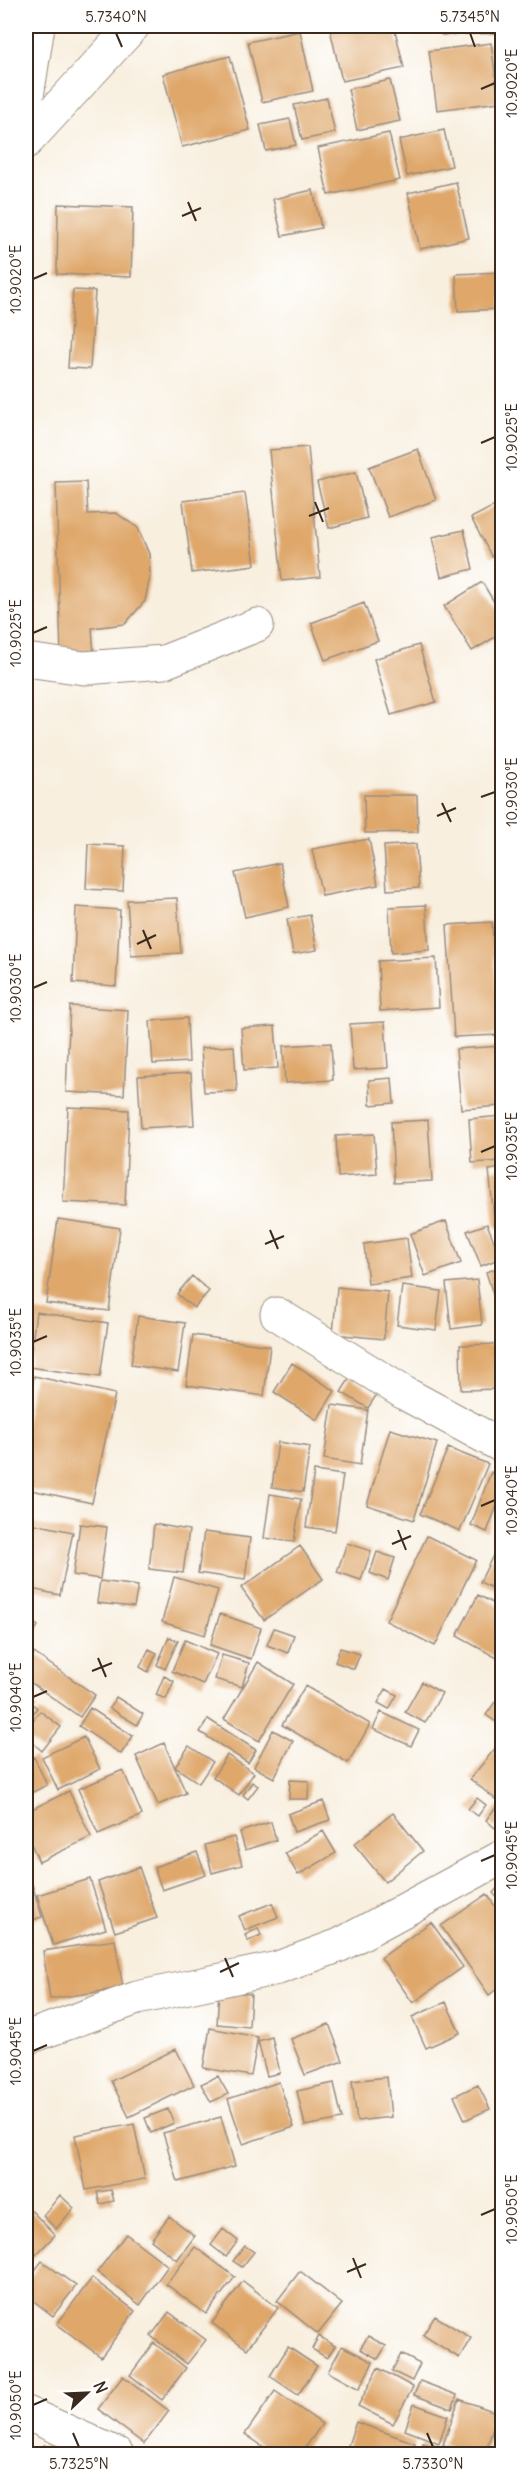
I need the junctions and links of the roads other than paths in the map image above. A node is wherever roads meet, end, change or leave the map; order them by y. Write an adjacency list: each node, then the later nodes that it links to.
1 (39, 26): 3 (street)
2 (133, 26): 4 (street)
3 (26, 103)
4 (26, 142)
5 (257, 626): 6 (street)
6 (26, 660)
7 (277, 1314): 8 (street)
8 (502, 1446)
9 (502, 1857): 10 (street)
10 (26, 2038)
11 (26, 2413): 12 (street)
12 (117, 2454)

